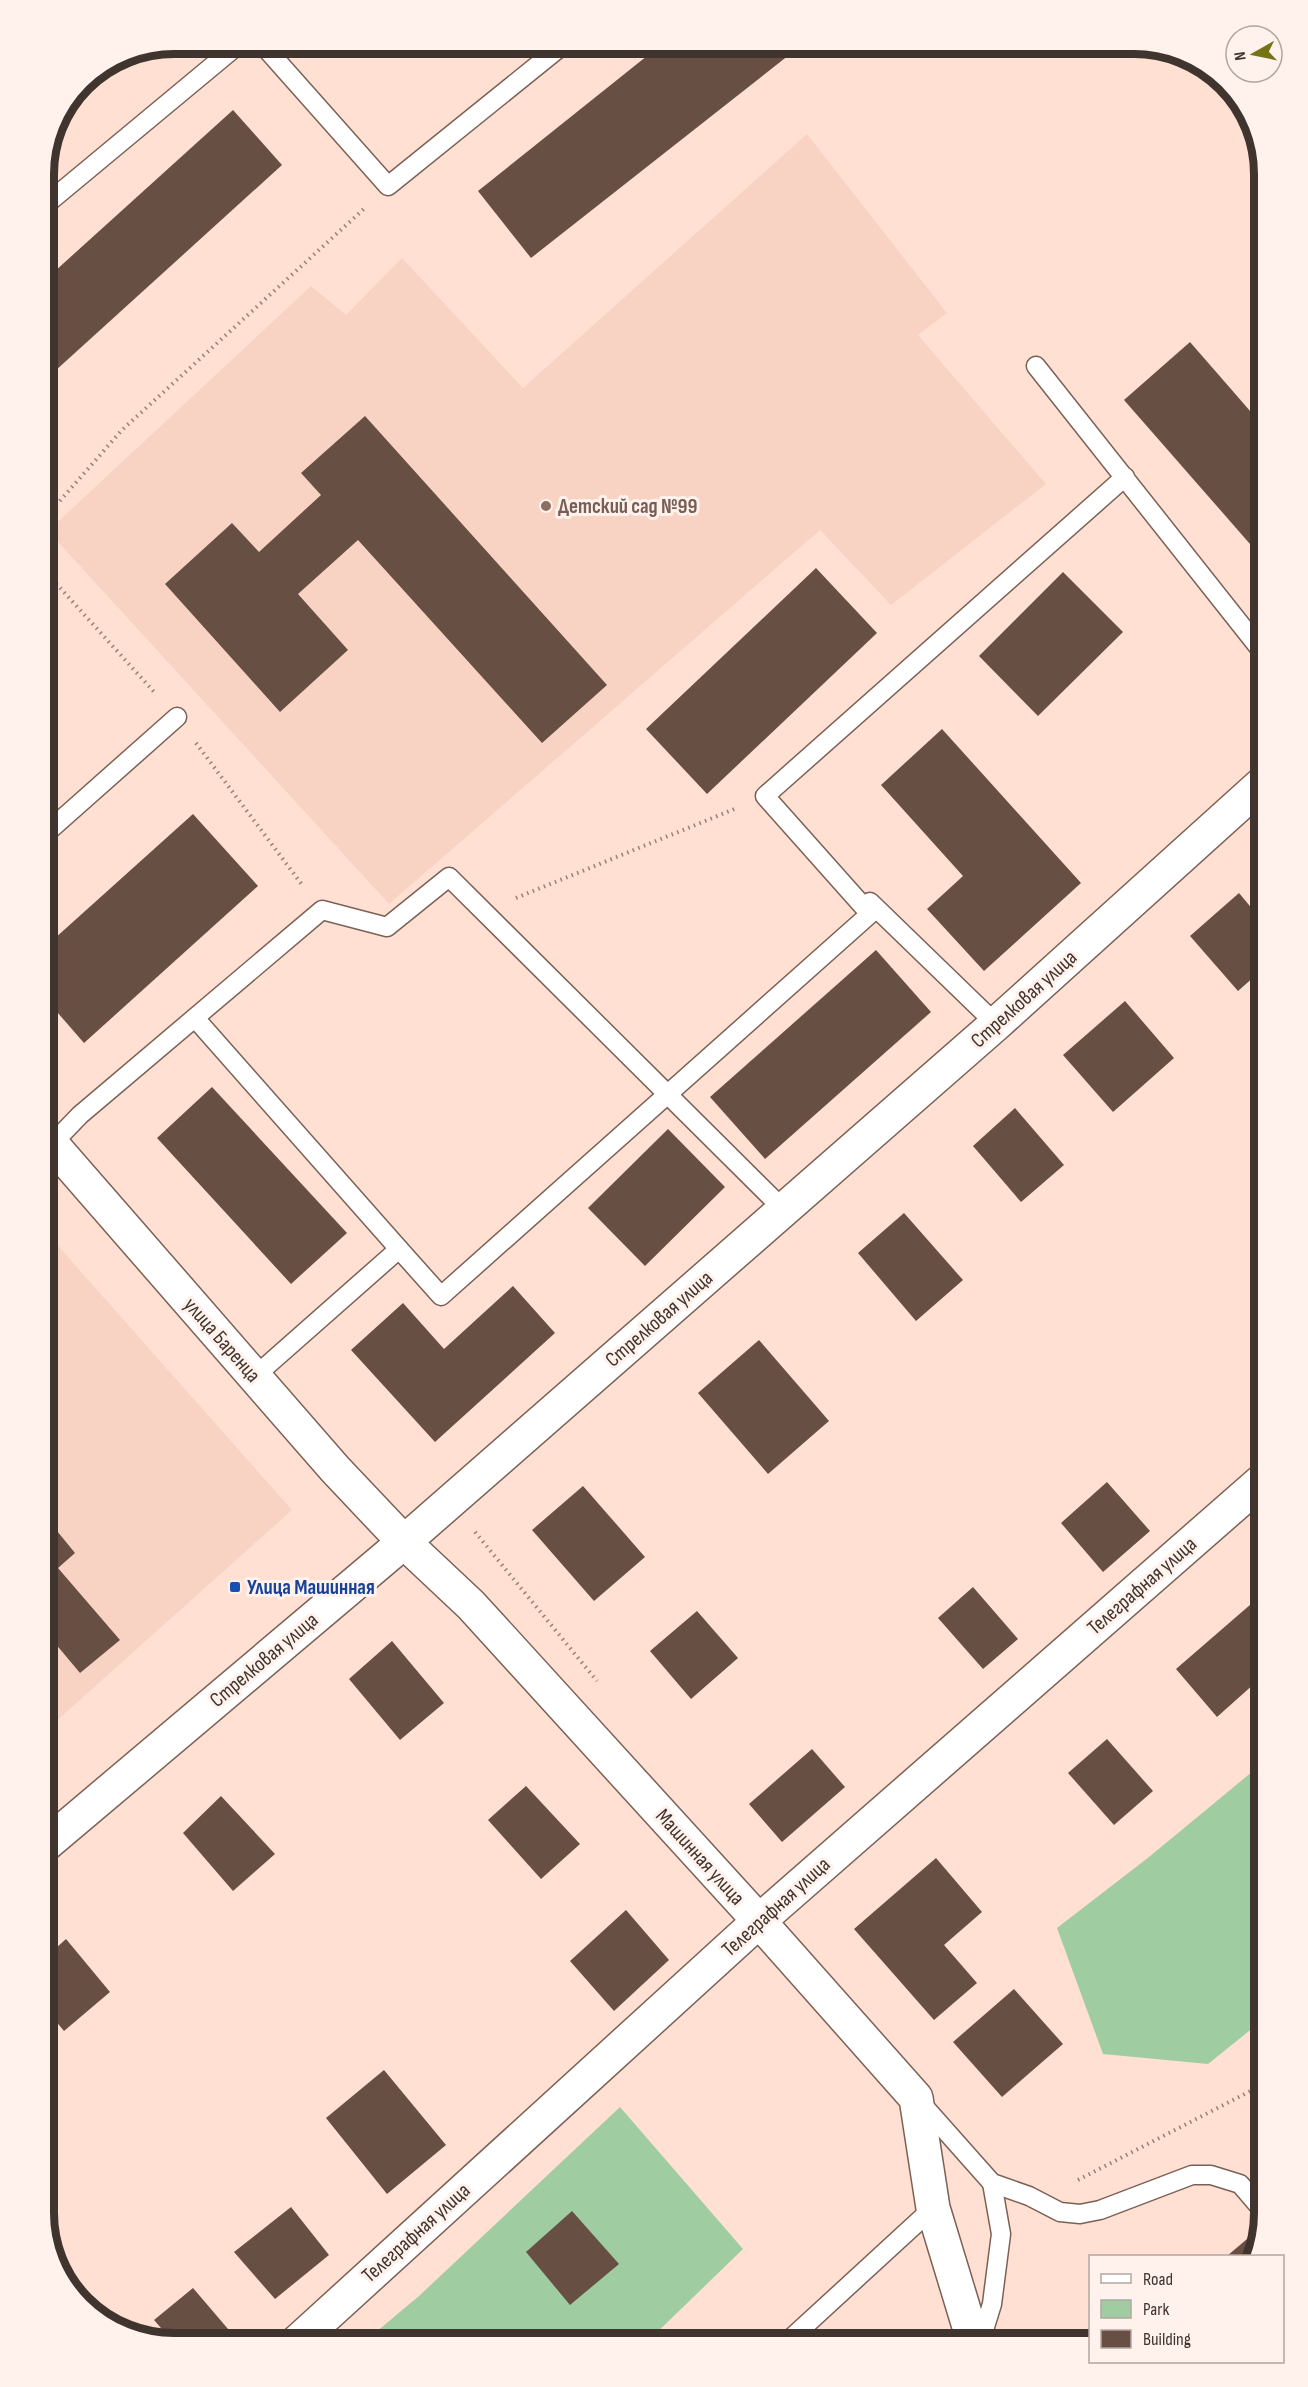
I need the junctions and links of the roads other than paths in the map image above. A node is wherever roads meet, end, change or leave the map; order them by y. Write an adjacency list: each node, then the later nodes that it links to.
1 (227, 54): 4 (lane)
2 (271, 54): 3 (lane)
3 (552, 54)
4 (54, 198)
5 (1036, 366): 6 (lane)
6 (1125, 477): 7 (lane); 14 (lane)
7 (1254, 641)
8 (177, 717): 10 (lane)
9 (1254, 795): 13 (street, Стрелковая улица)
10 (54, 826)
11 (870, 902): 13 (lane)
12 (195, 1018): 14 (lane); 15 (lane); 18 (lane)
13 (996, 1024): 17 (street, Стрелковая улица)
14 (667, 1095): 17 (lane); 18 (lane)
15 (54, 1134)
16 (54, 1146): 19 (street, улица Баренца)
17 (784, 1210): 21 (street, Стрелковая улица)
18 (399, 1249): 19 (lane)
19 (254, 1377): 21 (street, улица Баренца)
20 (1254, 1488): 23 (street, Телеграфная улица)
21 (404, 1542): 22 (street, Стрелковая улица); 23 (street, Машинная улица)
22 (54, 1838)
23 (759, 1921): 24 (street, Машинная улица); 28 (street, Телеграфная улица)
24 (916, 2098): 25 (lane); 27 (street)
25 (992, 2182): 26 (lane); 31 (lane)
26 (1254, 2200)
27 (933, 2208): 29 (lane); 30 (street)
28 (307, 2333)
29 (797, 2333)
30 (971, 2333)
31 (983, 2333)

